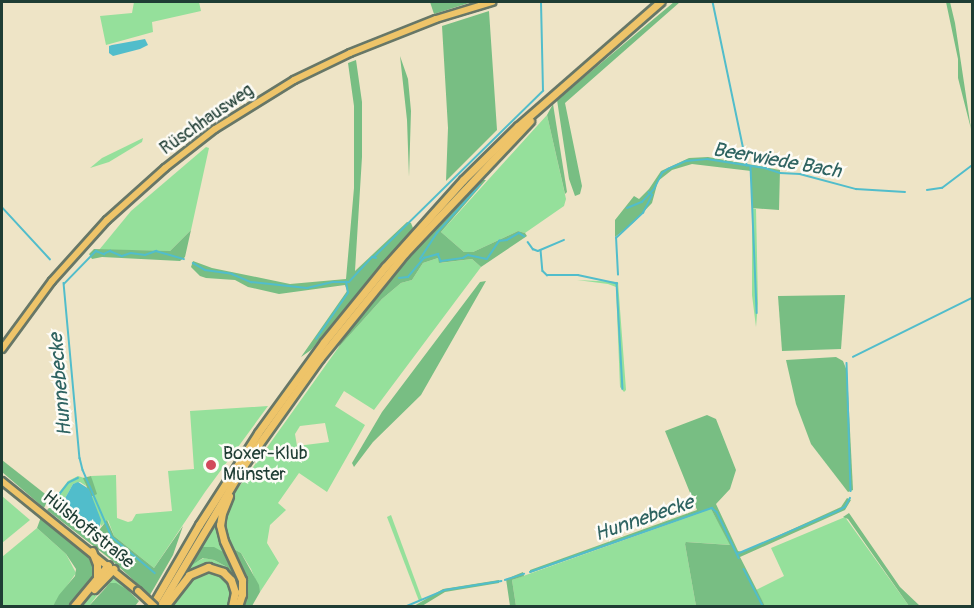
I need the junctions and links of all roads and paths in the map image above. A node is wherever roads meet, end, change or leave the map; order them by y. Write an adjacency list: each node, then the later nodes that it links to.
1 (492, 2): 5 (main road, Rüschhausweg)
2 (660, 2): 4 (highway)
3 (666, 2): 4 (highway)
4 (555, 95): 6 (highway); 9 (highway)
5 (2, 349)
6 (246, 462): 15 (highway); 18 (highway)
7 (2, 480): 8 (main road, Hülshoffstraße)
8 (92, 551): 10 (main road, Hülshoffstraße); 11 (highway)
9 (175, 565): 13 (highway); 14 (highway)
10 (111, 567): 11 (highway); 12 (highway); 14 (main road, Hülshoffstraße, bridge)
11 (97, 579): 12 (highway)
12 (76, 606)
13 (147, 606)
14 (153, 606)
15 (160, 606)
16 (165, 606): 17 (highway)
17 (232, 606)
18 (238, 606)

